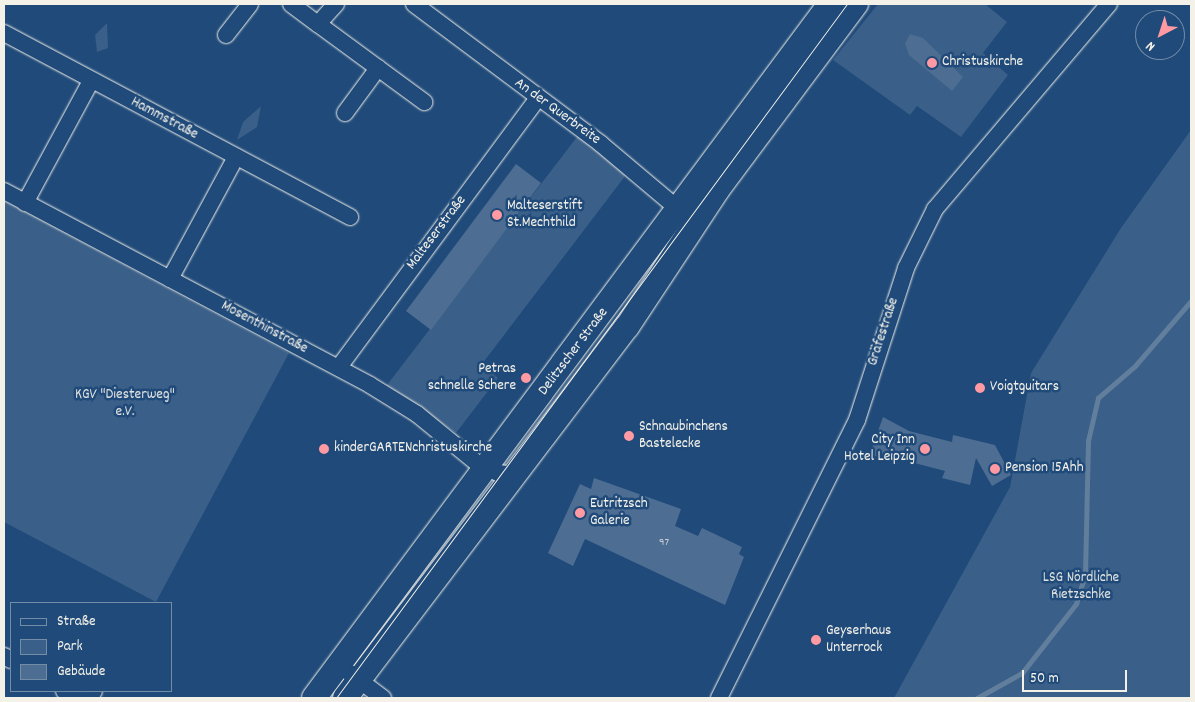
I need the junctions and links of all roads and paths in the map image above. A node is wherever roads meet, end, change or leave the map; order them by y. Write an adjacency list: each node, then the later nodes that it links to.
1 (250, 4): 10 (street)
2 (291, 4): 8 (street)
3 (336, 4): 8 (street)
4 (414, 4): 13 (street, An der Querbreite)
5 (830, 4): 19 (main road, Delitzscher Straße)
6 (856, 4): 21 (main road, Delitzscher Straße)
7 (1109, 4): 32 (street, Gräfestraße)
8 (318, 24): 11 (street)
9 (4, 33): 12 (street, Hammstraße)
10 (226, 35)
11 (378, 68): 14 (street); 15 (street)
12 (91, 81): 16 (street, Hammstraße); 18 (street)
13 (538, 99): 19 (street, An der Querbreite); 23 (street, Malteserstraße)
14 (424, 102)
15 (345, 113)
16 (236, 157): 20 (street, Hammstraße); 22 (street)
17 (4, 191): 18 (street, Mosenthinstraße)
18 (25, 203): 22 (street, Mosenthinstraße)
19 (678, 208): 21 (street, An der Querbreite); 24 (main road, Delitzscher Straße)
20 (350, 217)
21 (696, 224): 25 (main road, Delitzscher Straße)
22 (170, 279): 23 (street, Mosenthinstraße)
23 (339, 367): 24 (street, Mosenthinstraße)
24 (487, 468): 25 (street, Mosenthinstraße); 26 (main road, Delitzscher Straße)
25 (516, 474): 27 (main road, Delitzscher Straße)
26 (339, 665): 27 (street); 30 (main road, Delitzscher Straße)
27 (351, 689): 31 (street)
28 (66, 692): 29 (street)
29 (77, 698)
30 (314, 698)
31 (383, 698)
32 (719, 698)

